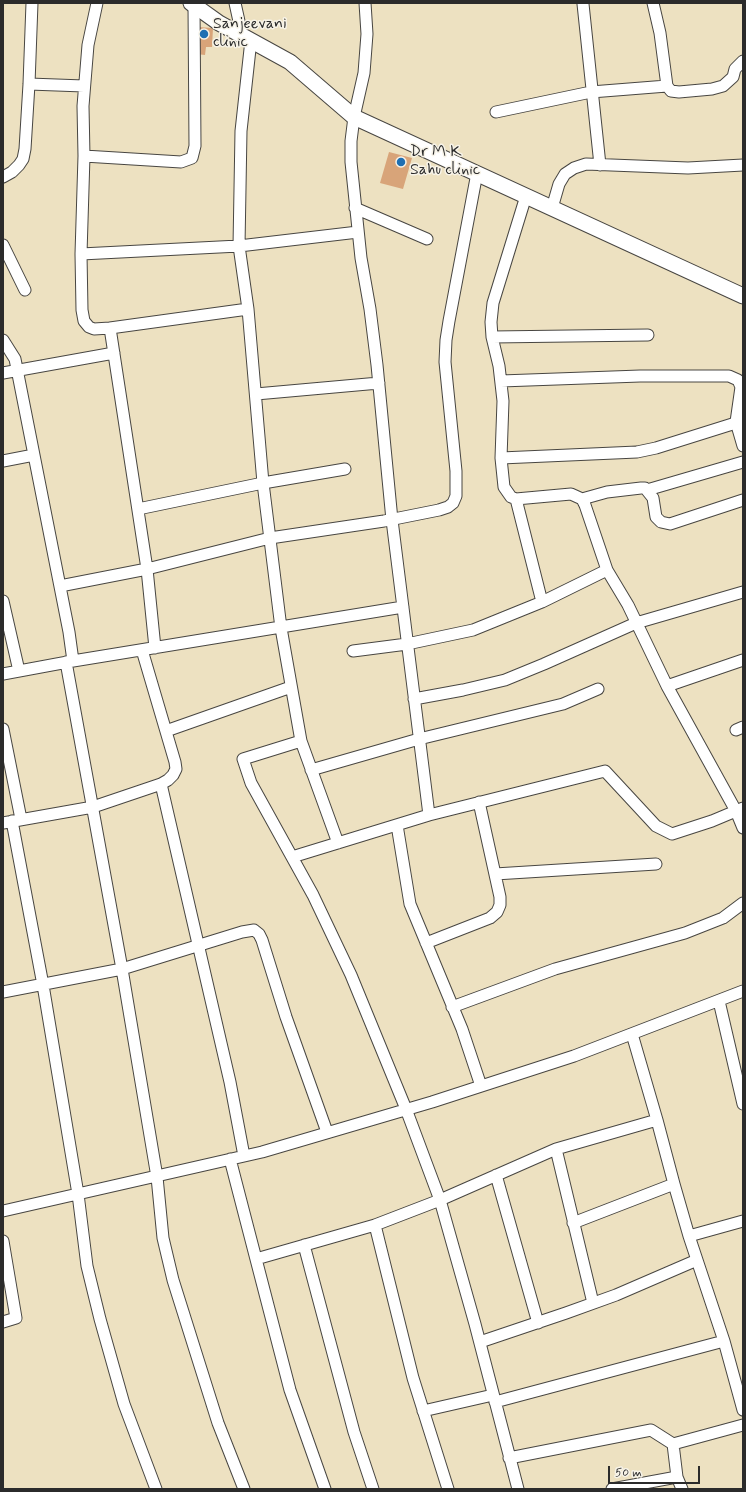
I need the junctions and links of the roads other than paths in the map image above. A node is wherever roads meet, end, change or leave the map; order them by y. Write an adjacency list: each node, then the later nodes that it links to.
1 (32, 3): 10 (street)
2 (97, 3): 11 (street)
3 (235, 3): 8 (street)
4 (365, 3): 15 (street)
5 (653, 3): 12 (street)
6 (193, 4): 8 (street); 16 (street)
7 (583, 4): 13 (street)
8 (246, 38): 15 (street); 27 (street)
9 (743, 60): 12 (street)
10 (29, 84): 11 (street); 20 (street)
11 (84, 86): 16 (street)
12 (667, 86): 13 (street)
13 (591, 92): 14 (street); 17 (street)
14 (496, 112)
15 (354, 117): 19 (street); 22 (street)
16 (84, 156): 28 (street)
17 (600, 165): 18 (street); 23 (street)
18 (743, 165)
19 (477, 173): 21 (street); 55 (street)
20 (3, 177)
21 (526, 196): 23 (street); 34 (street)
22 (355, 208): 24 (street); 25 (street)
23 (552, 208): 30 (street)
24 (358, 232): 27 (street); 40 (street)
25 (427, 239)
26 (3, 245): 29 (street)
27 (239, 246): 28 (street); 31 (street)
28 (81, 254): 32 (street)
29 (24, 290)
30 (743, 296)
31 (248, 309): 32 (street); 41 (street)
32 (110, 328): 36 (street)
33 (648, 334): 34 (street)
34 (492, 338): 39 (street)
35 (3, 340): 37 (street)
36 (114, 353): 37 (street); 54 (street)
37 (17, 369): 38 (street); 44 (street)
38 (3, 373)
39 (501, 381): 42 (street); 45 (street)
40 (379, 383): 41 (street); 55 (street)
41 (256, 394): 49 (street)
42 (740, 421): 43 (street); 45 (street)
43 (743, 446)
44 (34, 455): 46 (street); 59 (street)
45 (501, 458): 51 (street)
46 (3, 461)
47 (743, 462): 50 (street)
48 (345, 469): 49 (street)
49 (263, 483): 54 (street); 56 (street)
50 (647, 490): 52 (street); 53 (street)
51 (516, 498): 52 (street); 62 (street)
52 (582, 499): 58 (street)
53 (743, 500)
54 (138, 509): 57 (street)
55 (392, 520): 56 (street); 63 (street)
56 (270, 538): 57 (street); 65 (street)
57 (147, 569): 59 (street); 67 (street)
58 (607, 570): 62 (street); 64 (street)
59 (60, 586): 71 (street)
60 (743, 592): 64 (street)
61 (3, 602): 72 (street)
62 (542, 602): 66 (street)
63 (403, 607): 65 (street); 66 (street)
64 (636, 623): 74 (street); 77 (street)
65 (281, 628): 67 (street); 75 (street)
66 (407, 644): 69 (street); 77 (street)
67 (155, 648): 68 (street)
68 (142, 650): 71 (street); 78 (street)
69 (353, 651)
70 (743, 660): 74 (street)
71 (70, 661): 72 (street); 85 (street)
72 (19, 671): 73 (street)
73 (3, 674)
74 (667, 686): 86 (street)
75 (291, 687): 78 (street); 81 (street)
76 (598, 689): 80 (street)
77 (414, 699): 80 (street)
78 (166, 732): 83 (street)
79 (3, 734): 88 (street)
80 (419, 739): 82 (street); 87 (street)
81 (301, 741): 82 (street); 92 (street)
82 (312, 770): 91 (street)
83 (161, 784): 85 (street); 97 (street)
84 (479, 802): 86 (street); 87 (street); 94 (street)
85 (93, 807): 88 (street); 98 (street)
86 (739, 810): 90 (street)
87 (428, 815): 89 (street)
88 (12, 821): 99 (street)
89 (397, 825): 91 (street); 96 (street)
90 (743, 828)
91 (338, 843): 92 (street)
92 (292, 857): 108 (street)
93 (656, 864): 94 (street)
94 (495, 874): 96 (street)
95 (743, 903): 103 (street)
96 (426, 943): 103 (street)
97 (198, 946): 98 (street); 110 (street); 112 (street)
98 (122, 969): 99 (street); 115 (street)
99 (43, 985): 101 (street); 117 (street)
100 (743, 991): 102 (street)
101 (3, 992)
102 (719, 1001): 104 (street); 105 (street)
103 (452, 1007): 106 (street)
104 (632, 1034): 106 (street); 109 (street)
105 (740, 1075): 107 (street)
106 (481, 1086): 108 (street)
107 (743, 1104)
108 (406, 1109): 110 (street); 118 (street)
109 (657, 1120): 111 (street); 116 (street)
110 (327, 1132): 112 (street)
111 (556, 1150): 114 (street); 121 (street)
112 (244, 1156): 113 (street)
113 (230, 1159): 115 (street); 126 (street)
114 (496, 1175): 118 (street); 130 (street)
115 (157, 1177): 117 (street); 141 (street)
116 (674, 1184): 121 (street); 123 (street)
117 (78, 1194): 119 (street); 140 (street)
118 (440, 1200): 122 (street); 132 (street)
119 (3, 1211)
120 (743, 1221): 123 (street)
121 (573, 1223): 128 (street)
122 (375, 1225): 125 (street); 135 (street)
123 (689, 1236): 127 (street)
124 (3, 1241): 129 (street)
125 (304, 1245): 126 (street); 143 (street)
126 (256, 1258): 142 (street)
127 (697, 1260): 128 (street); 131 (street)
128 (593, 1303): 130 (street)
129 (3, 1322)
130 (538, 1323): 132 (street)
131 (724, 1341): 133 (street); 134 (street)
132 (480, 1342): 133 (street)
133 (494, 1398): 135 (street); 138 (street)
134 (743, 1410)
135 (423, 1411): 144 (street)
136 (743, 1425): 137 (street)
137 (673, 1444): 138 (street); 139 (street)
138 (509, 1458): 145 (street)
139 (677, 1477): 146 (street); 147 (street)
140 (156, 1489)
141 (244, 1489)
142 (325, 1489)
143 (373, 1489)
144 (448, 1489)
145 (518, 1489)
146 (612, 1489)
147 (682, 1489)

